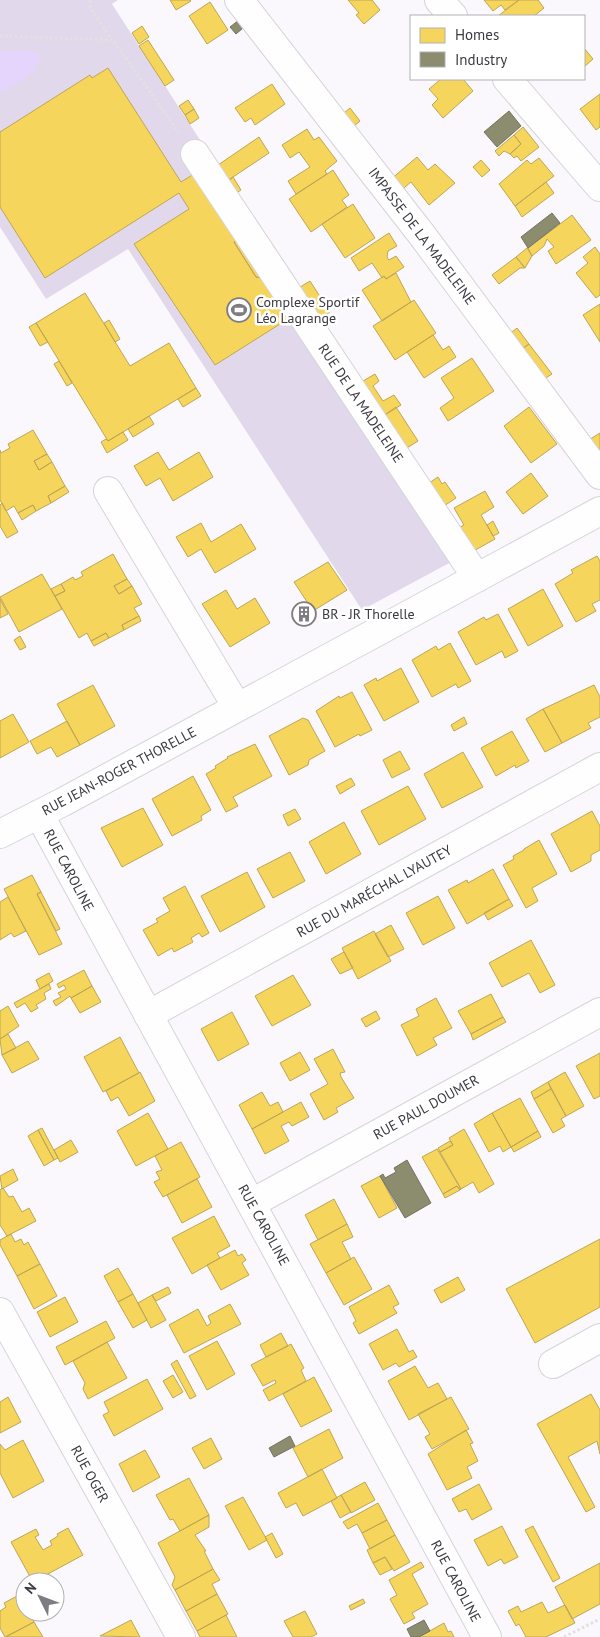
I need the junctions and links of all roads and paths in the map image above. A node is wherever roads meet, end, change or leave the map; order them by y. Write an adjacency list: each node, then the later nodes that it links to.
1 (90, 0): 6 (path)
2 (240, 0): 10 (street, IMPASSE DE LA MADELEINE)
3 (439, 0): 4 (street)
4 (452, 15)
5 (0, 36): 6 (path)
6 (113, 40): 8 (path)
7 (508, 80): 9 (street)
8 (195, 154): 13 (street, RUE DE LA MADELEINE)
9 (600, 187)
10 (600, 475)
11 (108, 491): 14 (street)
12 (600, 511): 13 (street, RUE JEAN-ROGER THORELLE)
13 (477, 578): 14 (street, RUE JEAN-ROGER THORELLE)
14 (236, 707): 16 (street, RUE JEAN-ROGER THORELLE)
15 (600, 767): 19 (street, RUE DU MARÉCHAL LYAUTEY)
16 (39, 814): 17 (street, RUE JEAN-ROGER THORELLE); 19 (street, RUE CAROLINE)
17 (0, 834)
18 (600, 1012): 20 (street, RUE PAUL DOUMER)
19 (148, 1015): 20 (street, RUE CAROLINE)
20 (252, 1202): 26 (street, RUE CAROLINE)
21 (0, 1312): 25 (street, RUE OGER)
22 (600, 1338): 23 (street)
23 (553, 1364)
24 (600, 1620): 27 (path)
25 (181, 1637)
26 (486, 1637)
27 (564, 1637)

